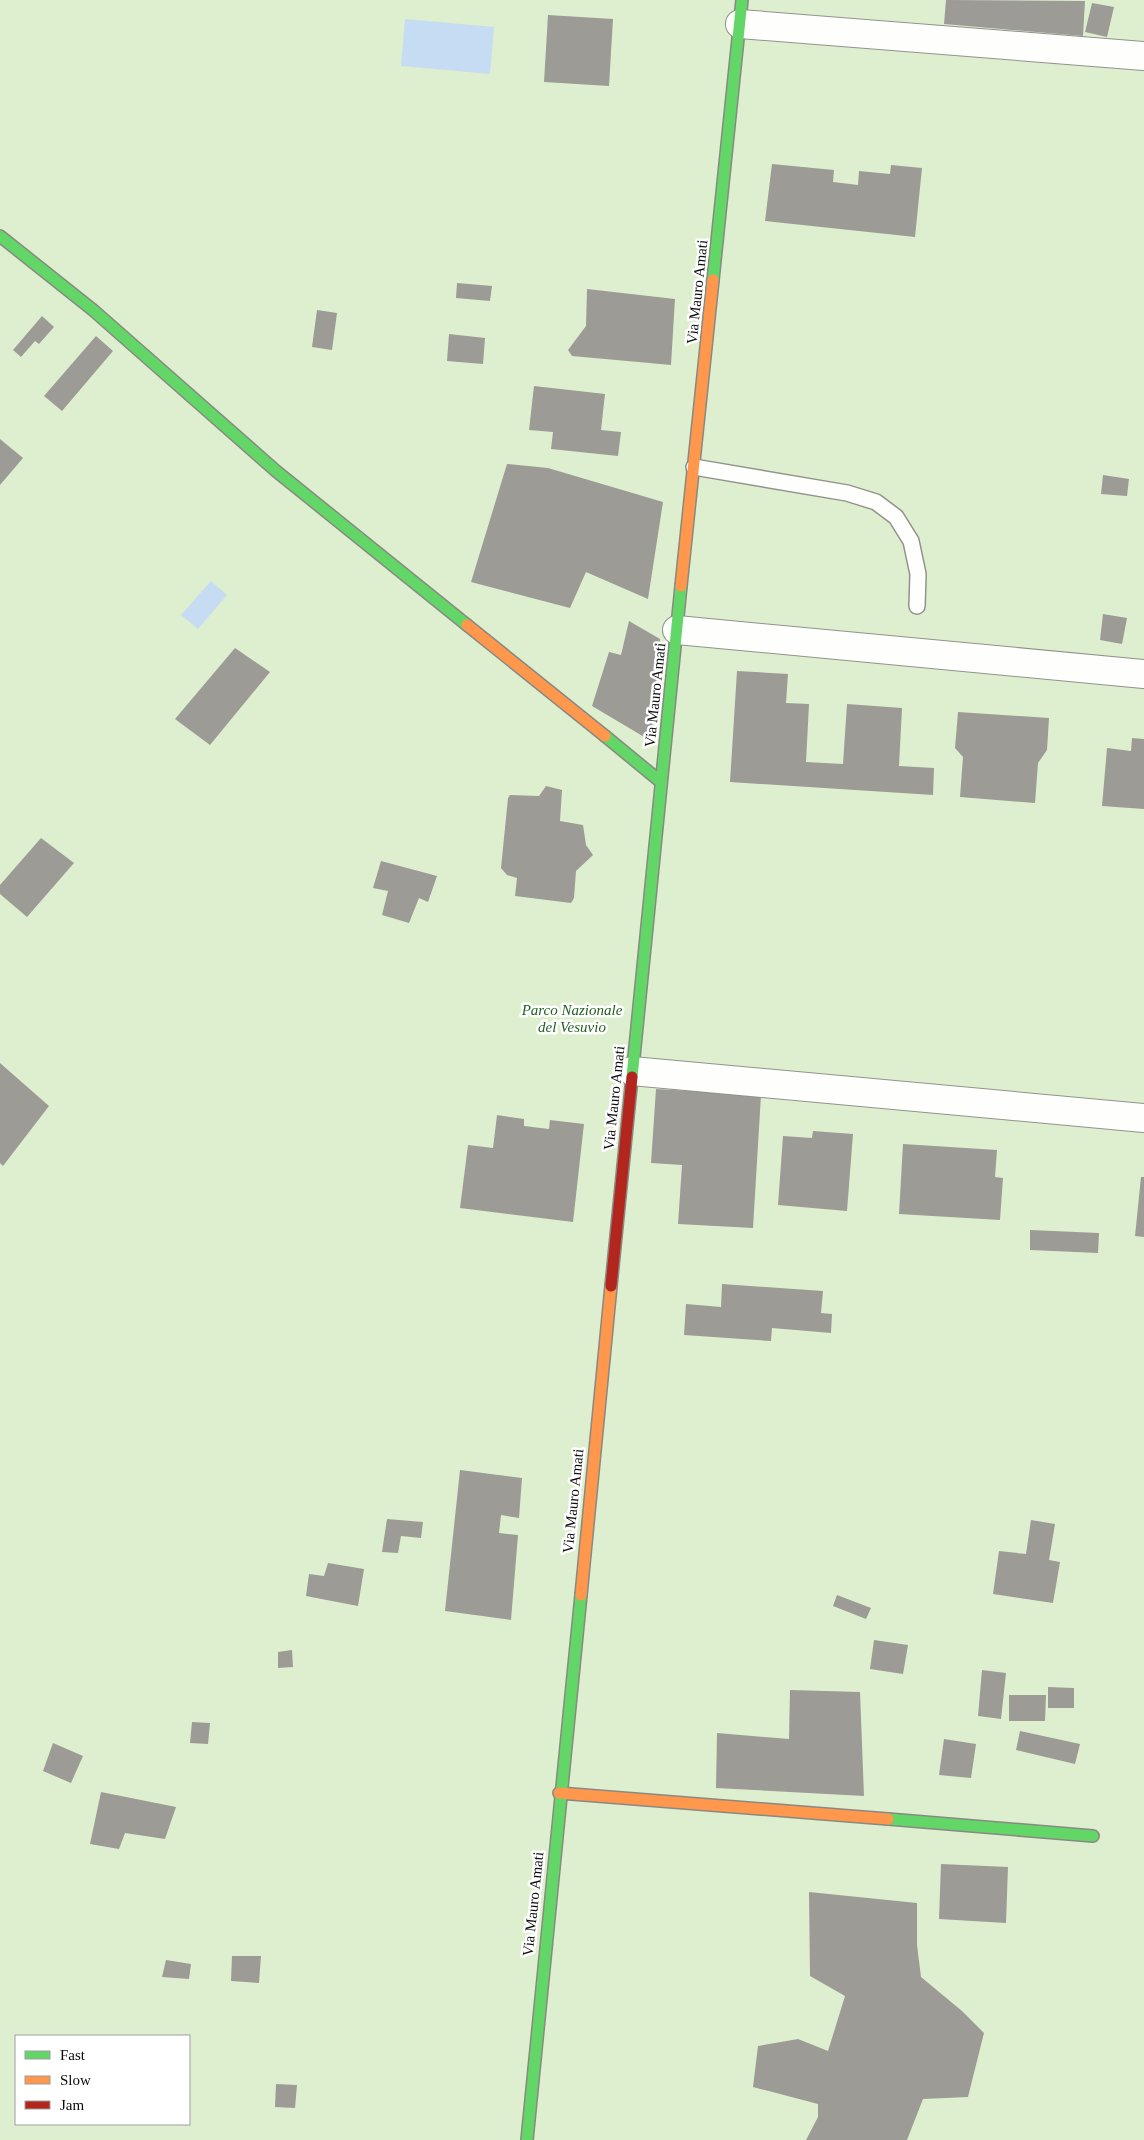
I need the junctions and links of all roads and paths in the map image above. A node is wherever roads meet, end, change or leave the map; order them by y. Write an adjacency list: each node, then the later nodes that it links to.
1 (741, 12): 2 (street); 4 (street, Via Mauro Amati)
2 (1144, 56)
3 (0, 236): 8 (street)
4 (694, 467): 5 (lane); 6 (street, Via Mauro Amati)
5 (917, 606)
6 (677, 630): 7 (street); 8 (street, Via Mauro Amati)
7 (1144, 674)
8 (661, 782): 9 (street, Via Mauro Amati)
9 (632, 1071): 10 (street); 11 (street, Via Mauro Amati)
10 (1144, 1118)
11 (559, 1793): 12 (street); 13 (street, Via Mauro Amati)
12 (1093, 1836)
13 (526, 2140)

